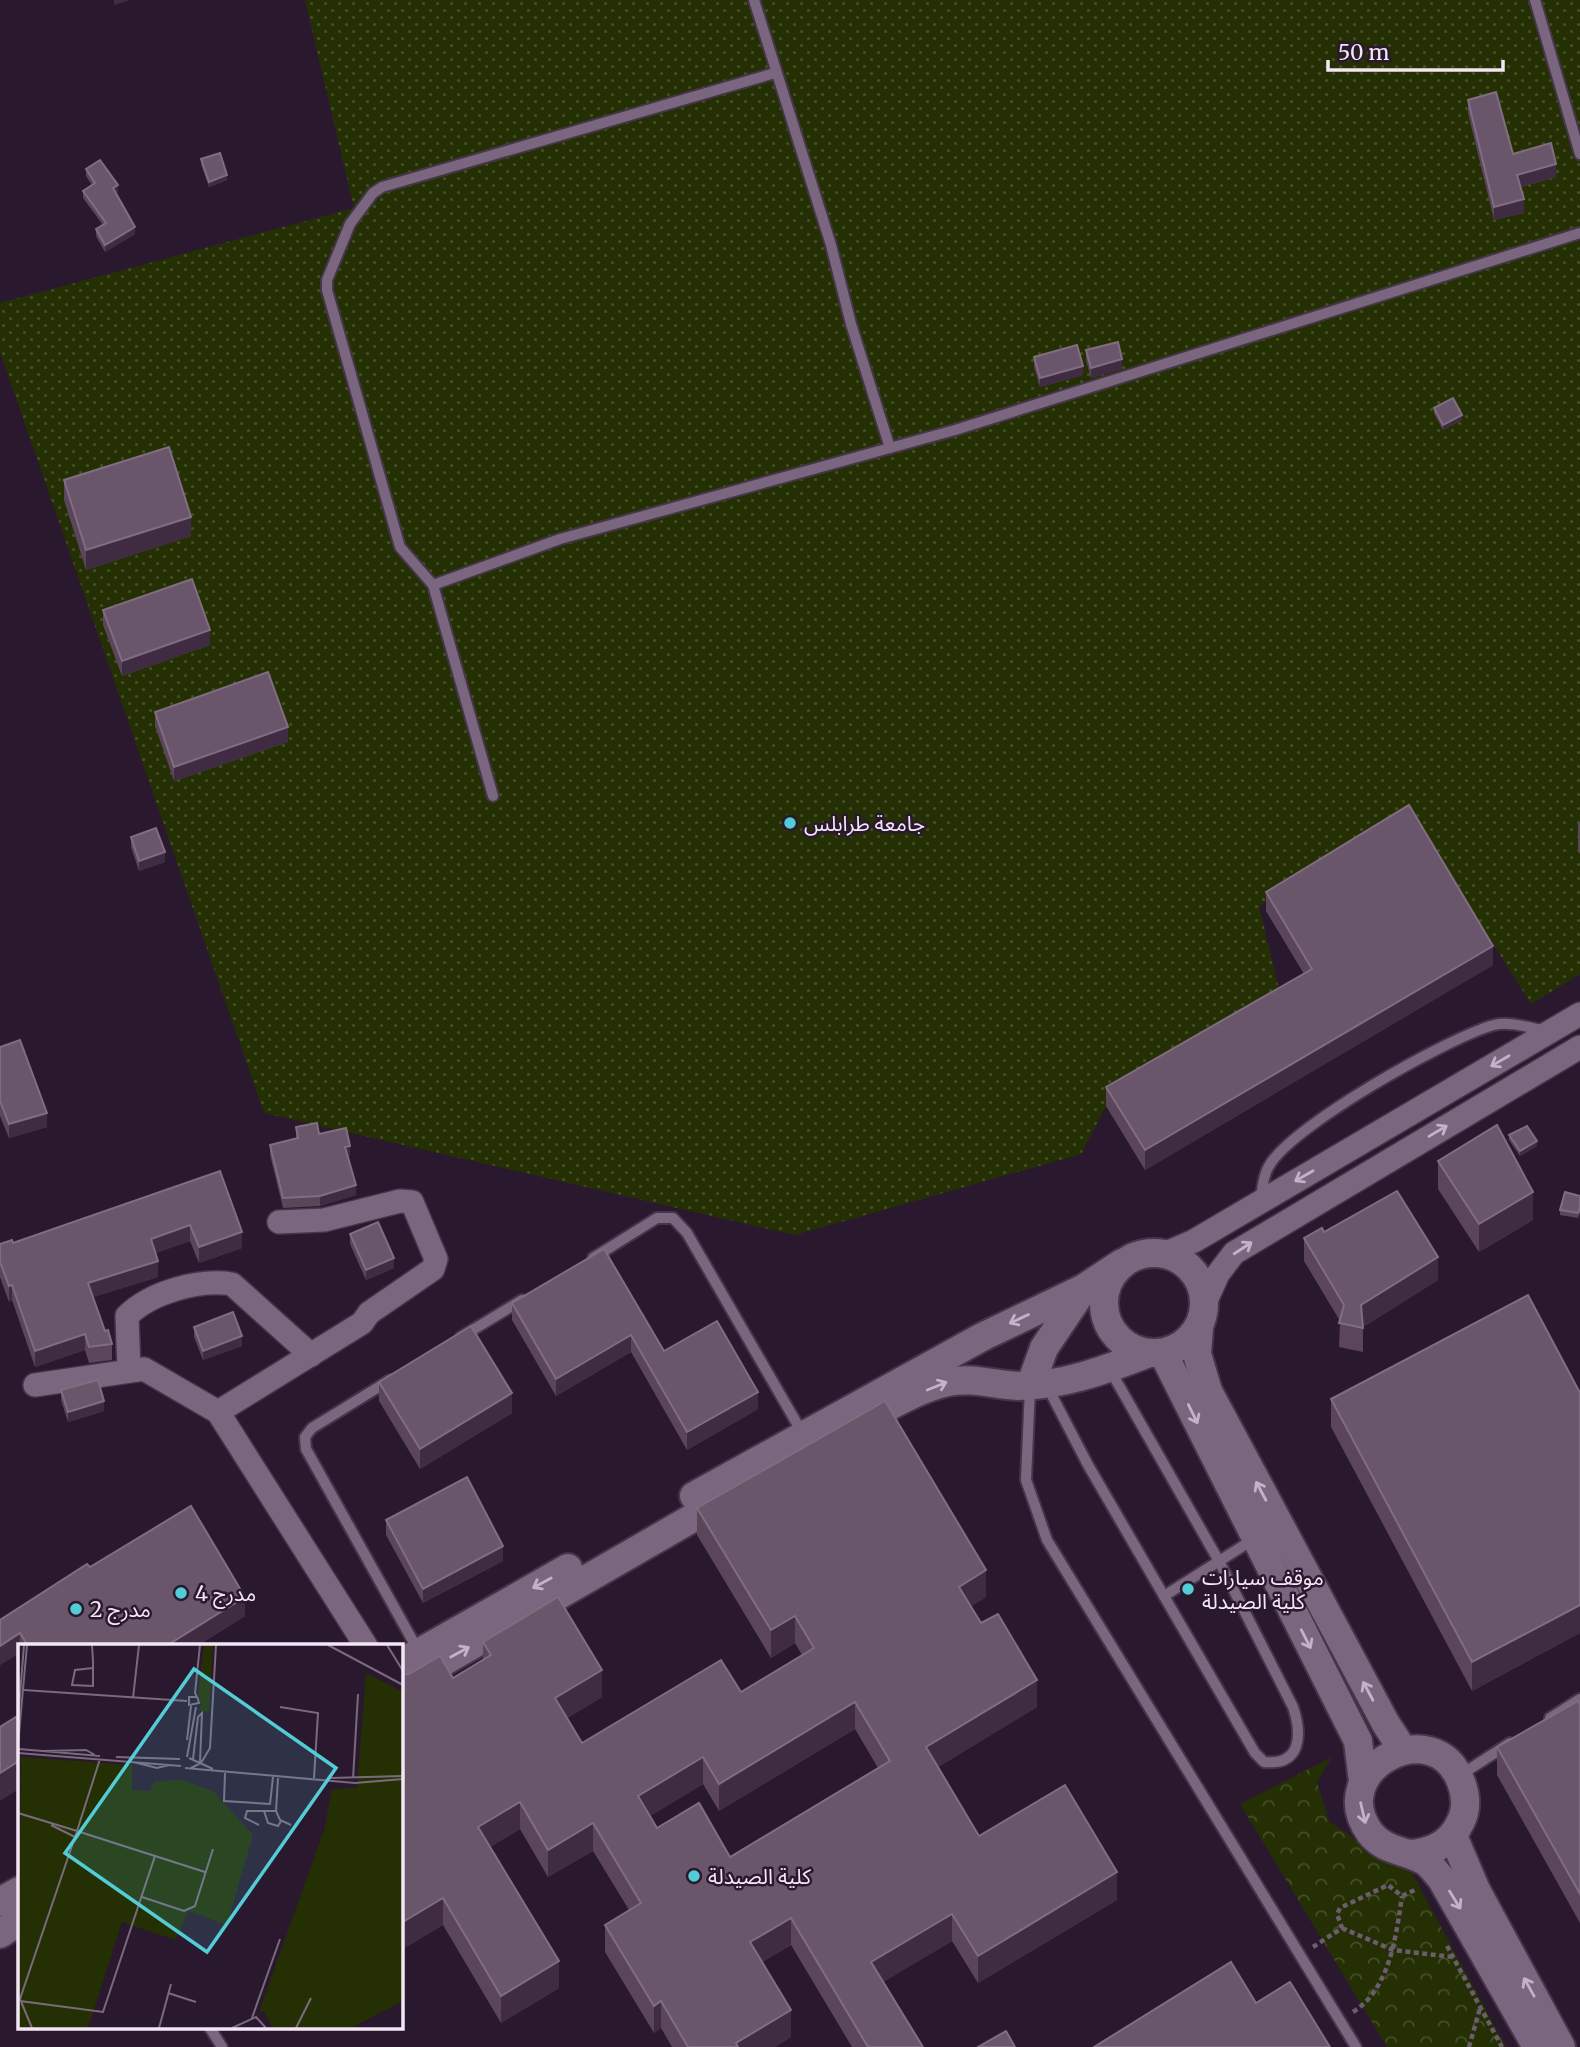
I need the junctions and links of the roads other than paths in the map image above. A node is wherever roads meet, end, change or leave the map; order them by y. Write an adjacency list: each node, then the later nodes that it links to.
1 (754, 0): 3 (lane)
2 (1535, 0): 4 (lane)
3 (775, 73): 6 (lane); 7 (lane)
4 (1580, 154)
5 (1580, 233): 6 (lane)
6 (890, 449): 7 (lane)
7 (433, 585): 8 (lane)
8 (493, 796)
9 (1580, 1014): 10 (street)
10 (1549, 1032): 12 (street, one-way to 12); 12 (lane)
11 (1580, 1047): 19 (street, one-way to 11)
12 (1260, 1202): 14 (street)
13 (279, 1222): 22 (street)
14 (1166, 1253): 16 (street); 19 (street)
15 (586, 1262): 29 (lane)
16 (1122, 1264): 17 (street); 21 (street)
17 (1084, 1288): 26 (street); 29 (street, one-way to 29)
18 (538, 1290): 20 (lane)
19 (1202, 1315): 21 (street); 39 (street, one-way to 19)
20 (455, 1341)
21 (1156, 1353): 23 (street); 30 (street, one-way to 30)
22 (311, 1355): 24 (street); 28 (street)
23 (1110, 1368): 26 (street); 31 (lane)
24 (129, 1370): 27 (street); 28 (street)
25 (395, 1377): 34 (lane)
26 (1038, 1384): 32 (lane); 35 (street, one-way to 26); 50 (lane)
27 (35, 1385)
28 (218, 1412): 33 (street)
29 (803, 1434): 34 (street, one-way to 34)
30 (1254, 1539): 31 (lane); 41 (street, one-way to 41)
31 (1220, 1563): 32 (lane); 32 (lane)
32 (1164, 1596)
33 (365, 1644)
34 (410, 1657)
35 (402, 1685)
36 (1580, 1699): 37 (lane)
37 (1534, 1728)
38 (1523, 1735): 40 (lane)
39 (1403, 1750): 40 (street); 41 (street)
40 (1459, 1776): 42 (street)
41 (1363, 1782): 43 (street, one-way to 43)
42 (1453, 1836): 43 (street); 52 (street, one-way to 42)
43 (1408, 1854): 51 (street, one-way to 51)
44 (18, 1892): 45 (street)
45 (0, 1902)
46 (18, 1922): 47 (street)
47 (0, 1934)
48 (211, 2030): 49 (lane)
49 (222, 2047)
50 (1356, 2047)
51 (1537, 2047)
52 (1561, 2047)

